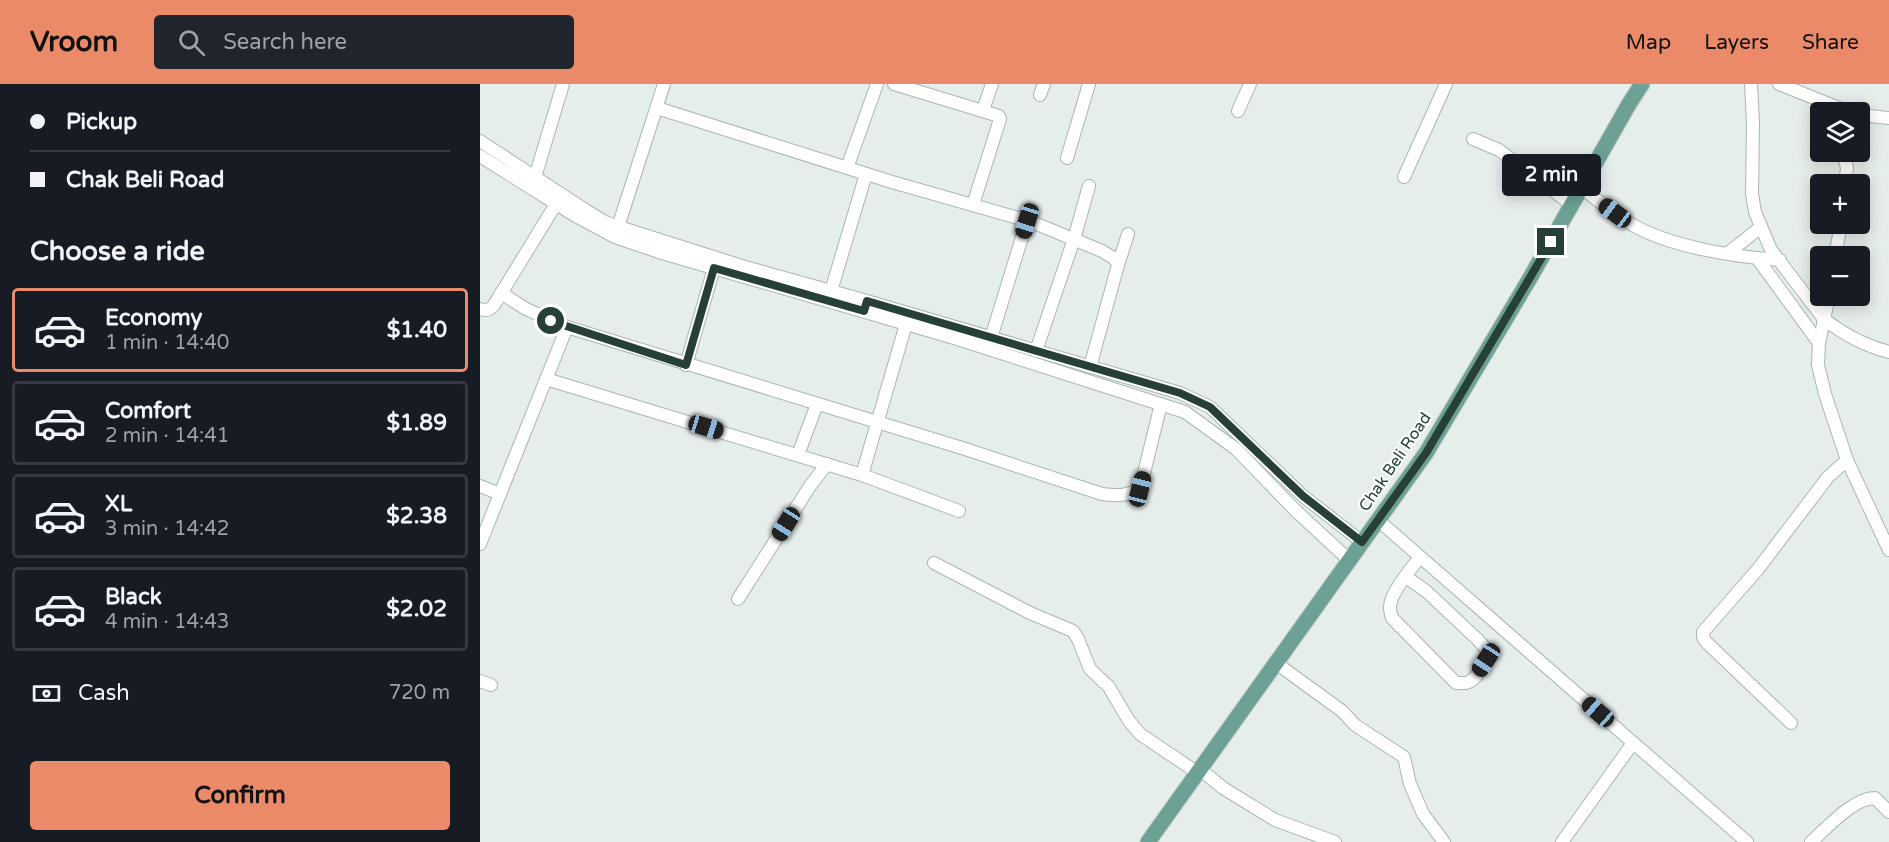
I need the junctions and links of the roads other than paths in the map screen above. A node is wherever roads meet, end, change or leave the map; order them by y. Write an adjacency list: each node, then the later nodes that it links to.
1 (563, 84): 25 (street)
2 (664, 84): 13 (street)
3 (876, 84): 22 (street)
4 (894, 84): 14 (street)
5 (992, 84): 14 (street)
6 (1089, 84): 21 (street)
7 (1250, 84): 15 (street)
8 (1446, 84): 24 (street)
9 (1642, 84): 27 (main road, Chak Beli Road)
10 (1751, 84): 33 (street)
11 (1779, 84): 12 (street)
12 (1821, 102)
13 (657, 108): 22 (street); 32 (street)
14 (982, 110): 29 (street)
15 (1238, 111)
16 (1870, 116): 17 (street)
17 (1889, 118)
18 (1473, 139): 30 (street)
19 (480, 141): 25 (street)
20 (480, 156): 25 (street)
21 (1067, 158)
22 (847, 168): 23 (street)
23 (866, 174): 29 (street); 42 (street)
24 (1404, 177)
25 (533, 183): 28 (street); 32 (street)
26 (1089, 186): 35 (street)
27 (1582, 188): 30 (main road, Chak Beli Road); 36 (street)
28 (556, 204): 40 (street); 43 (street)
29 (973, 205): 31 (street)
30 (1572, 205): 72 (main road, Chak Beli Road)
31 (1027, 221): 35 (street); 55 (street)
32 (618, 227): 42 (street)
33 (1761, 227): 36 (street); 38 (street)
34 (1128, 234): 39 (street)
35 (1074, 239): 39 (street); 57 (street)
36 (1728, 253): 37 (street)
37 (1757, 258): 38 (street); 45 (street)
38 (1780, 260): 41 (street)
39 (1118, 265): 60 (street)
40 (714, 268): 47 (street); 59 (street)
41 (1802, 288): 44 (street); 45 (street)
42 (831, 291): 47 (street)
43 (501, 293): 50 (street); 54 (street)
44 (1810, 299)
45 (1788, 300): 51 (street)
46 (1810, 304): 51 (street)
47 (865, 306): 53 (street); 55 (street)
48 (1815, 306): 52 (street)
49 (1827, 306): 52 (street)
50 (480, 309)
51 (1799, 315): 56 (street)
52 (1824, 319): 56 (street); 58 (street)
53 (906, 324): 63 (street); 64 (street)
54 (567, 327): 59 (street); 61 (street)
55 (991, 338): 57 (street)
56 (1819, 343): 66 (street)
57 (1036, 351): 60 (street)
58 (1889, 352)
59 (686, 365): 62 (street)
60 (1090, 367): 73 (street)
61 (546, 379): 65 (street); 70 (street)
62 (817, 404): 64 (street); 65 (street)
63 (1161, 404): 64 (street); 77 (street)
64 (878, 422): 68 (street)
65 (798, 455): 67 (street)
66 (1847, 460): 75 (street); 82 (street)
67 (827, 464): 68 (street); 80 (street)
68 (862, 475): 71 (street)
69 (480, 486): 70 (street)
70 (500, 494): 74 (street)
71 (959, 511)
72 (1378, 520): 73 (main road, Chak Beli Road); 76 (street)
73 (1362, 542): 77 (main road, Chak Beli Road)
74 (480, 544)
75 (1889, 550)
76 (1420, 557): 79 (street); 83 (street)
77 (1349, 560): 81 (main road, Chak Beli Road)
78 (934, 563): 84 (street)
79 (1406, 577): 79 (street)
80 (738, 600)
81 (1276, 663): 84 (main road, Chak Beli Road); 89 (street)
82 (1791, 723)
83 (1633, 743): 86 (street); 90 (street)
84 (1199, 771): 87 (main road, Chak Beli Road); 88 (street)
85 (1889, 812): 91 (street)
86 (1739, 839)
87 (1149, 842)
88 (1335, 842)
89 (1444, 842)
90 (1562, 842)
91 (1811, 842)

